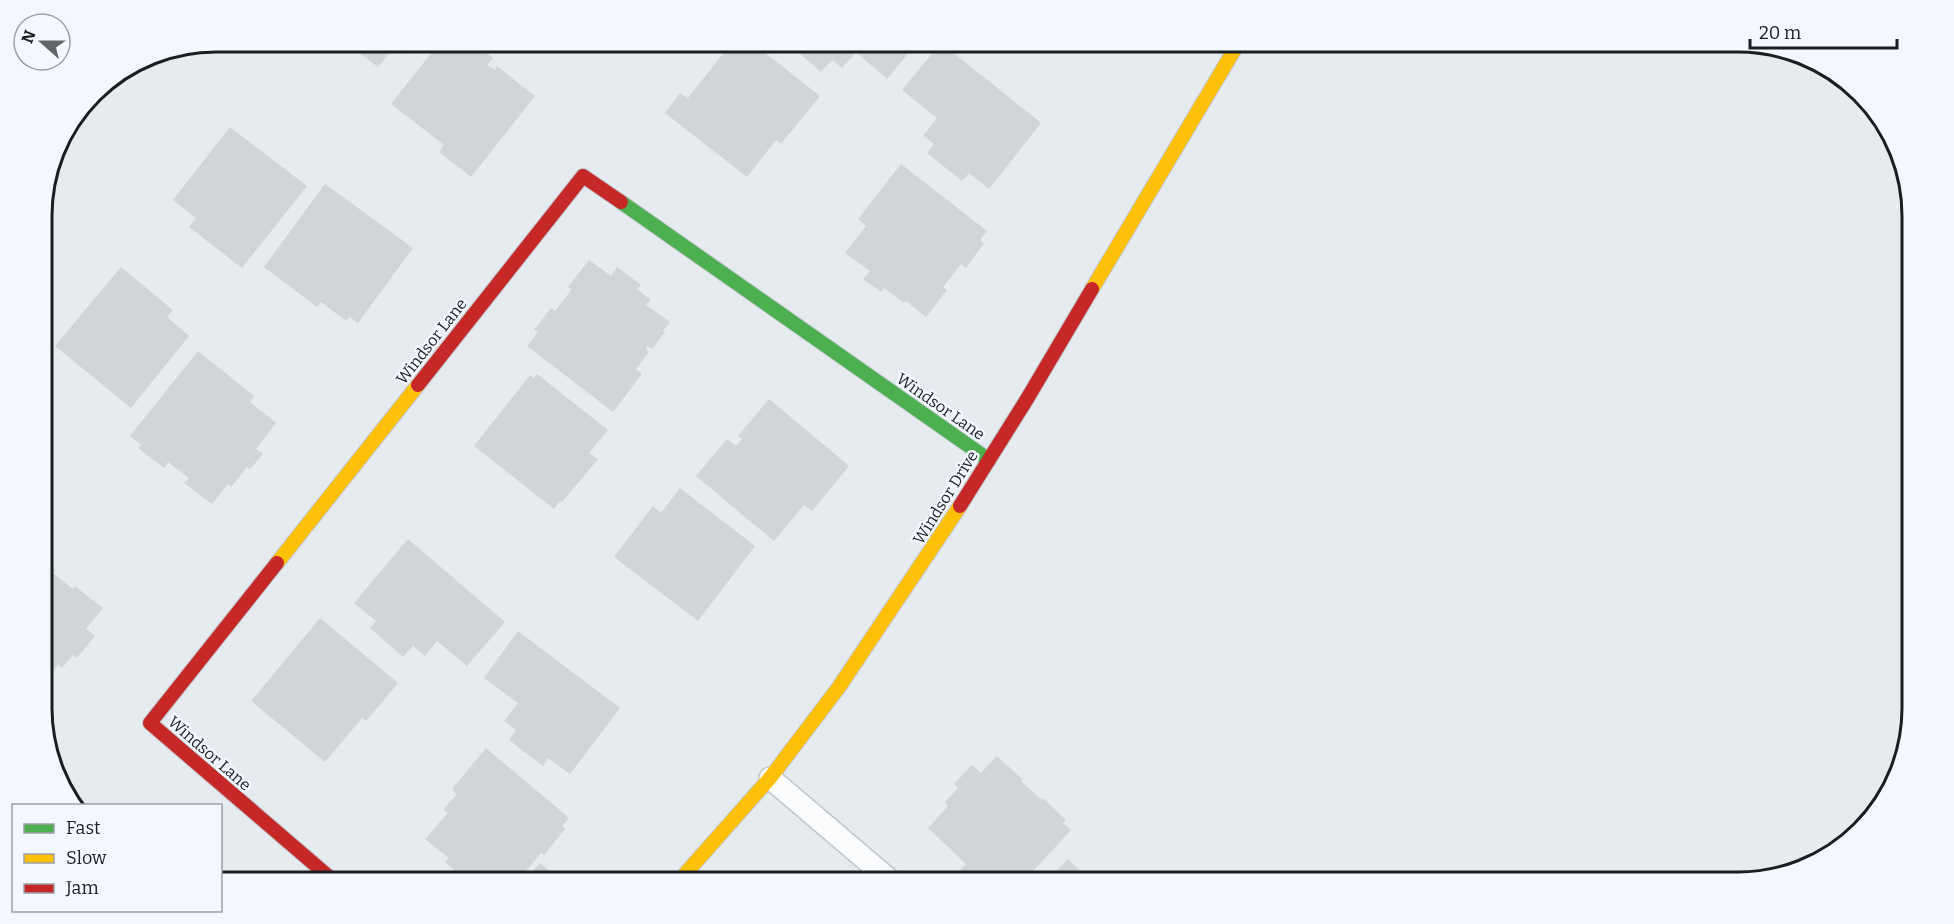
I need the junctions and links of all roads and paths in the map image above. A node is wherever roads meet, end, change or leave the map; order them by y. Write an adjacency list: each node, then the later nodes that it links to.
1 (1233, 52): 2 (street, Windsor Drive)
2 (989, 460): 3 (street, Windsor Drive); 4 (street, Windsor Lane)
3 (770, 778): 5 (street, Windsor Drive); 6 (lane)
4 (323, 872)
5 (687, 872)
6 (880, 872)

